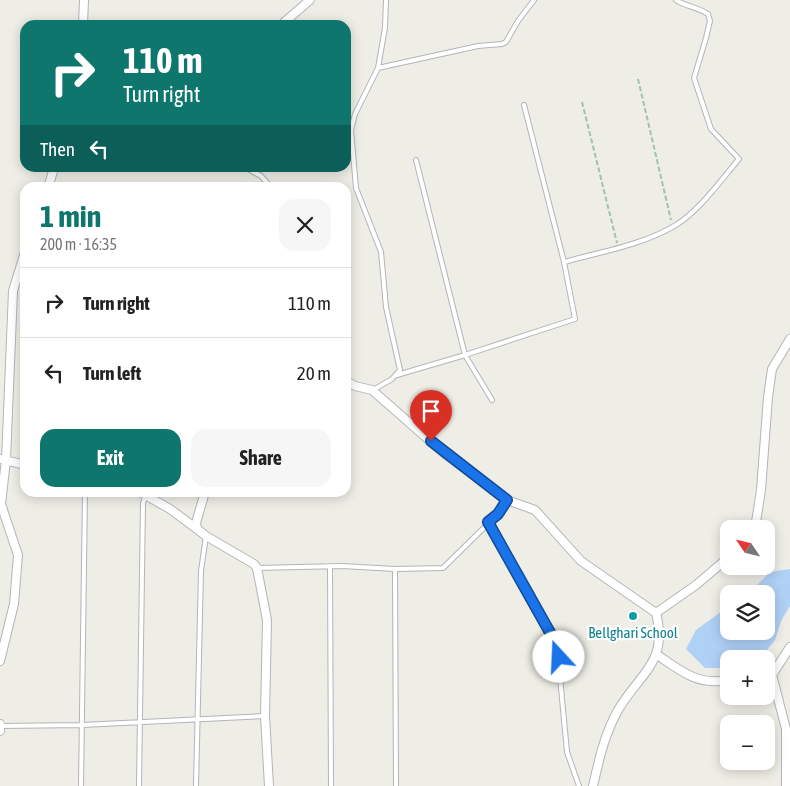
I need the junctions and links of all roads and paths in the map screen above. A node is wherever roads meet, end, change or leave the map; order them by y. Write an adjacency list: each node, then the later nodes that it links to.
1 (84, 0): 6 (street)
2 (310, 0): 7 (street)
3 (386, 0): 8 (lane)
4 (534, 0): 8 (lane)
5 (676, 0): 15 (lane)
6 (83, 20)
7 (288, 20)
8 (378, 68): 21 (lane)
9 (638, 79): 15 (path)
10 (582, 102): 16 (path)
11 (524, 105): 17 (lane)
12 (416, 160): 20 (lane)
13 (254, 172): 14 (lane)
14 (266, 182)
15 (672, 227): 16 (lane)
16 (618, 247): 17 (lane)
17 (564, 262): 20 (lane)
18 (20, 268): 25 (street)
19 (790, 339): 32 (street)
20 (465, 355): 21 (lane); 24 (lane)
21 (397, 375): 23 (lane)
22 (351, 384): 23 (street)
23 (372, 390): 31 (street)
24 (492, 400)
25 (3, 459): 26 (street); 43 (street)
26 (20, 464)
27 (85, 497): 51 (lane)
28 (143, 497): 49 (lane)
29 (148, 497): 34 (street)
30 (204, 497): 34 (street)
31 (507, 500): 33 (lane); 40 (street)
32 (756, 520)
33 (488, 522): 39 (lane); 59 (lane)
34 (197, 529): 35 (street)
35 (206, 536): 38 (street); 48 (lane)
36 (720, 565): 40 (street)
37 (330, 566): 38 (lane); 39 (lane); 57 (lane)
38 (257, 568): 47 (street)
39 (395, 570): 58 (lane)
40 (656, 613): 42 (street)
41 (790, 647): 44 (street)
42 (656, 654): 45 (street); 60 (street)
43 (0, 661)
44 (775, 667)
45 (720, 682)
46 (775, 694): 61 (street)
47 (265, 716): 48 (lane); 56 (street)
48 (198, 721): 49 (lane); 55 (lane)
49 (140, 723): 51 (lane); 54 (lane)
50 (0, 725): 51 (lane); 52 (street)
51 (82, 725): 53 (lane)
52 (0, 731)
53 (81, 786)
54 (139, 786)
55 (196, 786)
56 (269, 786)
57 (331, 786)
58 (396, 786)
59 (580, 786)
60 (593, 786)
61 (786, 786)

